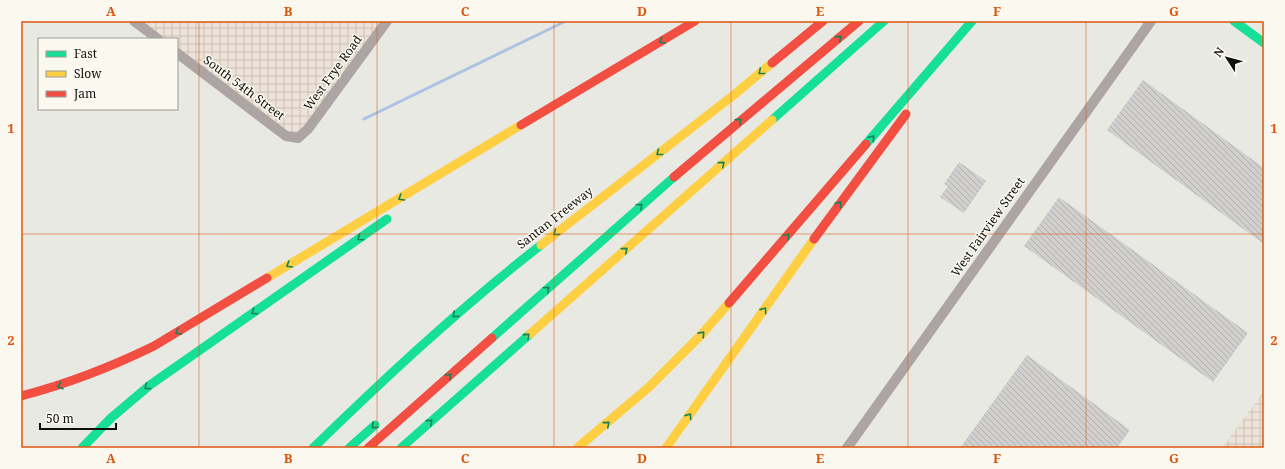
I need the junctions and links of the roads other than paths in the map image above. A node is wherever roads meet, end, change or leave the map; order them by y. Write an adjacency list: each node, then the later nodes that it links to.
1 (134, 21): 12 (street)
2 (387, 21): 16 (street, West Frye Road)
3 (695, 21): 17 (main road, one-way to 17)
4 (824, 21): 23 (main road, Santan Freeway, one-way to 23)
5 (828, 21): 15 (main road)
6 (859, 21): 25 (main road, one-way to 6)
7 (884, 21): 26 (main road, one-way to 7)
8 (972, 21): 11 (main road)
9 (1151, 21): 29 (street, West Fairview Street)
10 (1234, 21): 13 (main road)
11 (962, 33): 27 (main road, one-way to 11); 28 (main road, one-way to 11)
12 (157, 38)
13 (1264, 43)
14 (178, 54): 16 (street, South 54th Street)
15 (765, 80)
16 (298, 138)
17 (470, 156): 18 (main road); 20 (main road, one-way to 20)
18 (414, 200)
19 (394, 214): 22 (main road, one-way to 22)
20 (21, 396)
21 (384, 417): 24 (main road, one-way to 24)
22 (82, 448)
23 (313, 448)
24 (349, 448)
25 (368, 448)
26 (401, 448)
27 (577, 448)
28 (666, 448)
29 (847, 448)

